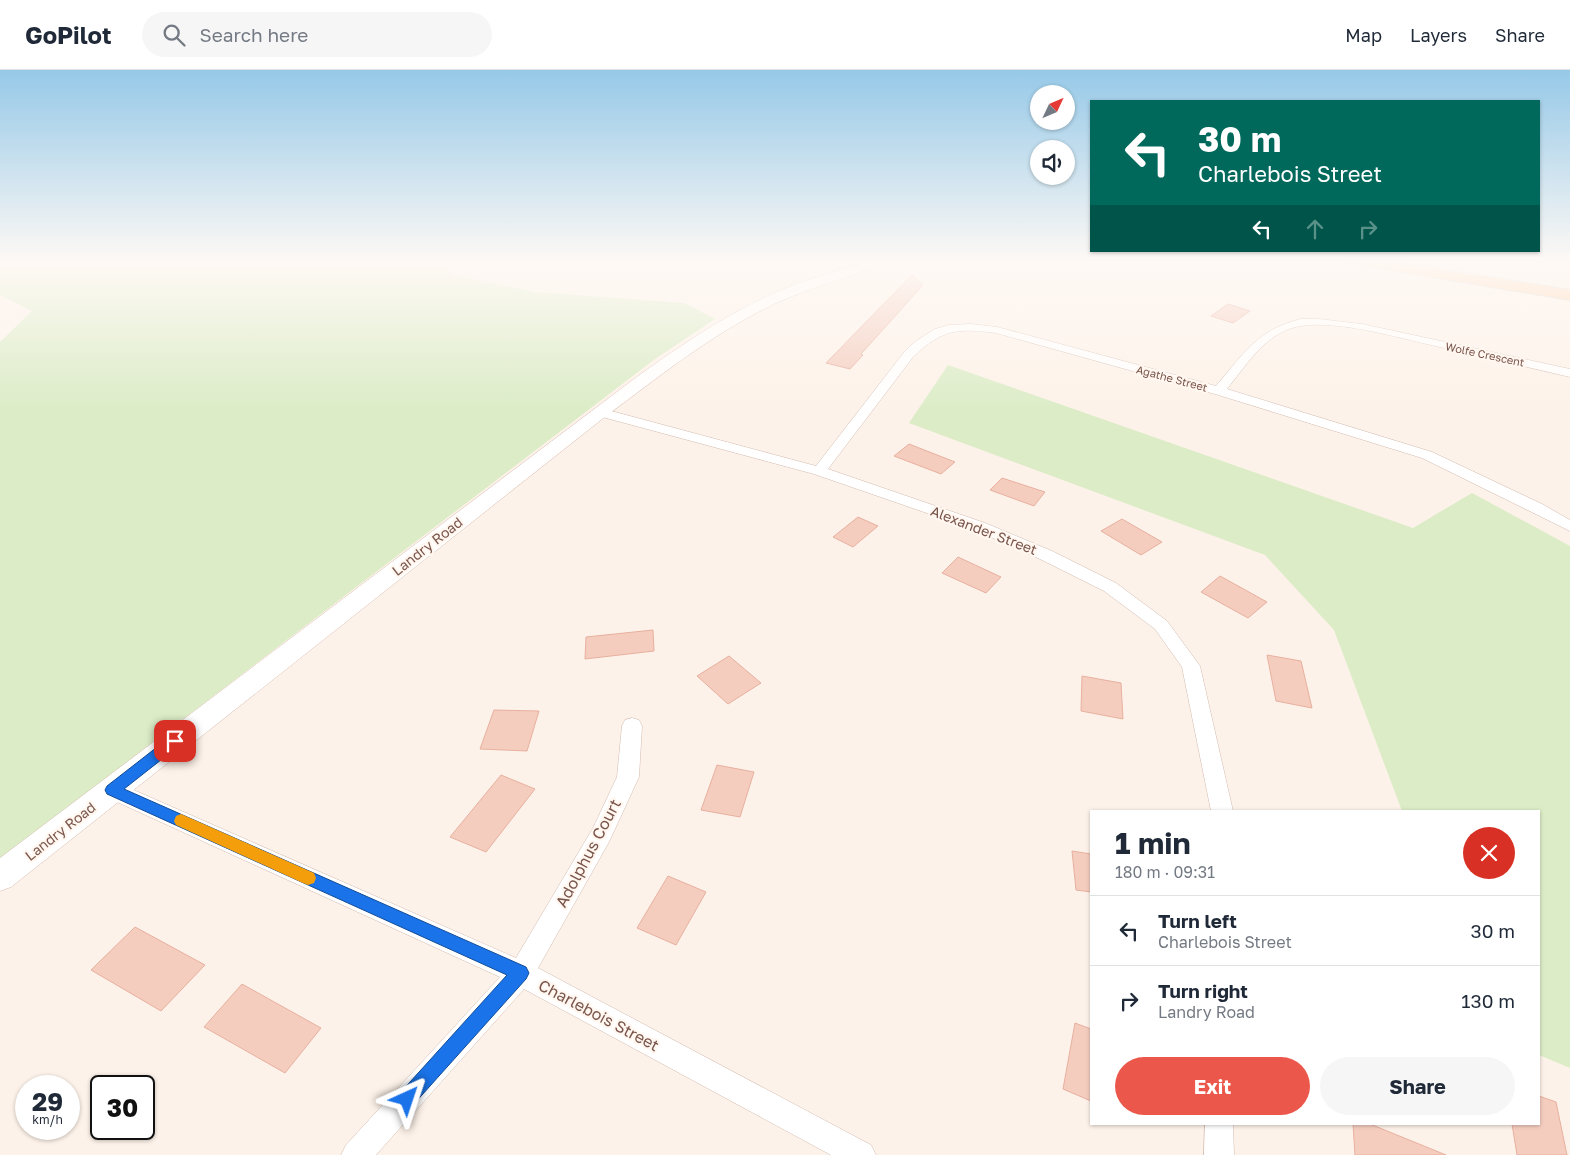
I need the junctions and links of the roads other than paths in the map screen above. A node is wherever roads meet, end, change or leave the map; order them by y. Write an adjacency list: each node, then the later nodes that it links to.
1 (749, 311): 4 (main road, Landry Road)
2 (1570, 372): 3 (street, Wolfe Crescent)
3 (1219, 391): 5 (street, Agathe Street); 6 (street, Agathe Street)
4 (600, 412): 5 (street, Alexander Street); 8 (main road, Landry Road)
5 (819, 471): 9 (street, Alexander Street)
6 (1570, 526)
7 (632, 726): 11 (street, Adolphus Court)
8 (112, 790): 10 (main road, Landry Road); 11 (street, Charlebois Street)
9 (1222, 810)
10 (0, 877)
11 (521, 973): 13 (street, Adolphus Court); 14 (street, Charlebois Street)
12 (1219, 1125): 15 (street)
13 (356, 1155)
14 (861, 1155)
15 (1219, 1155)

